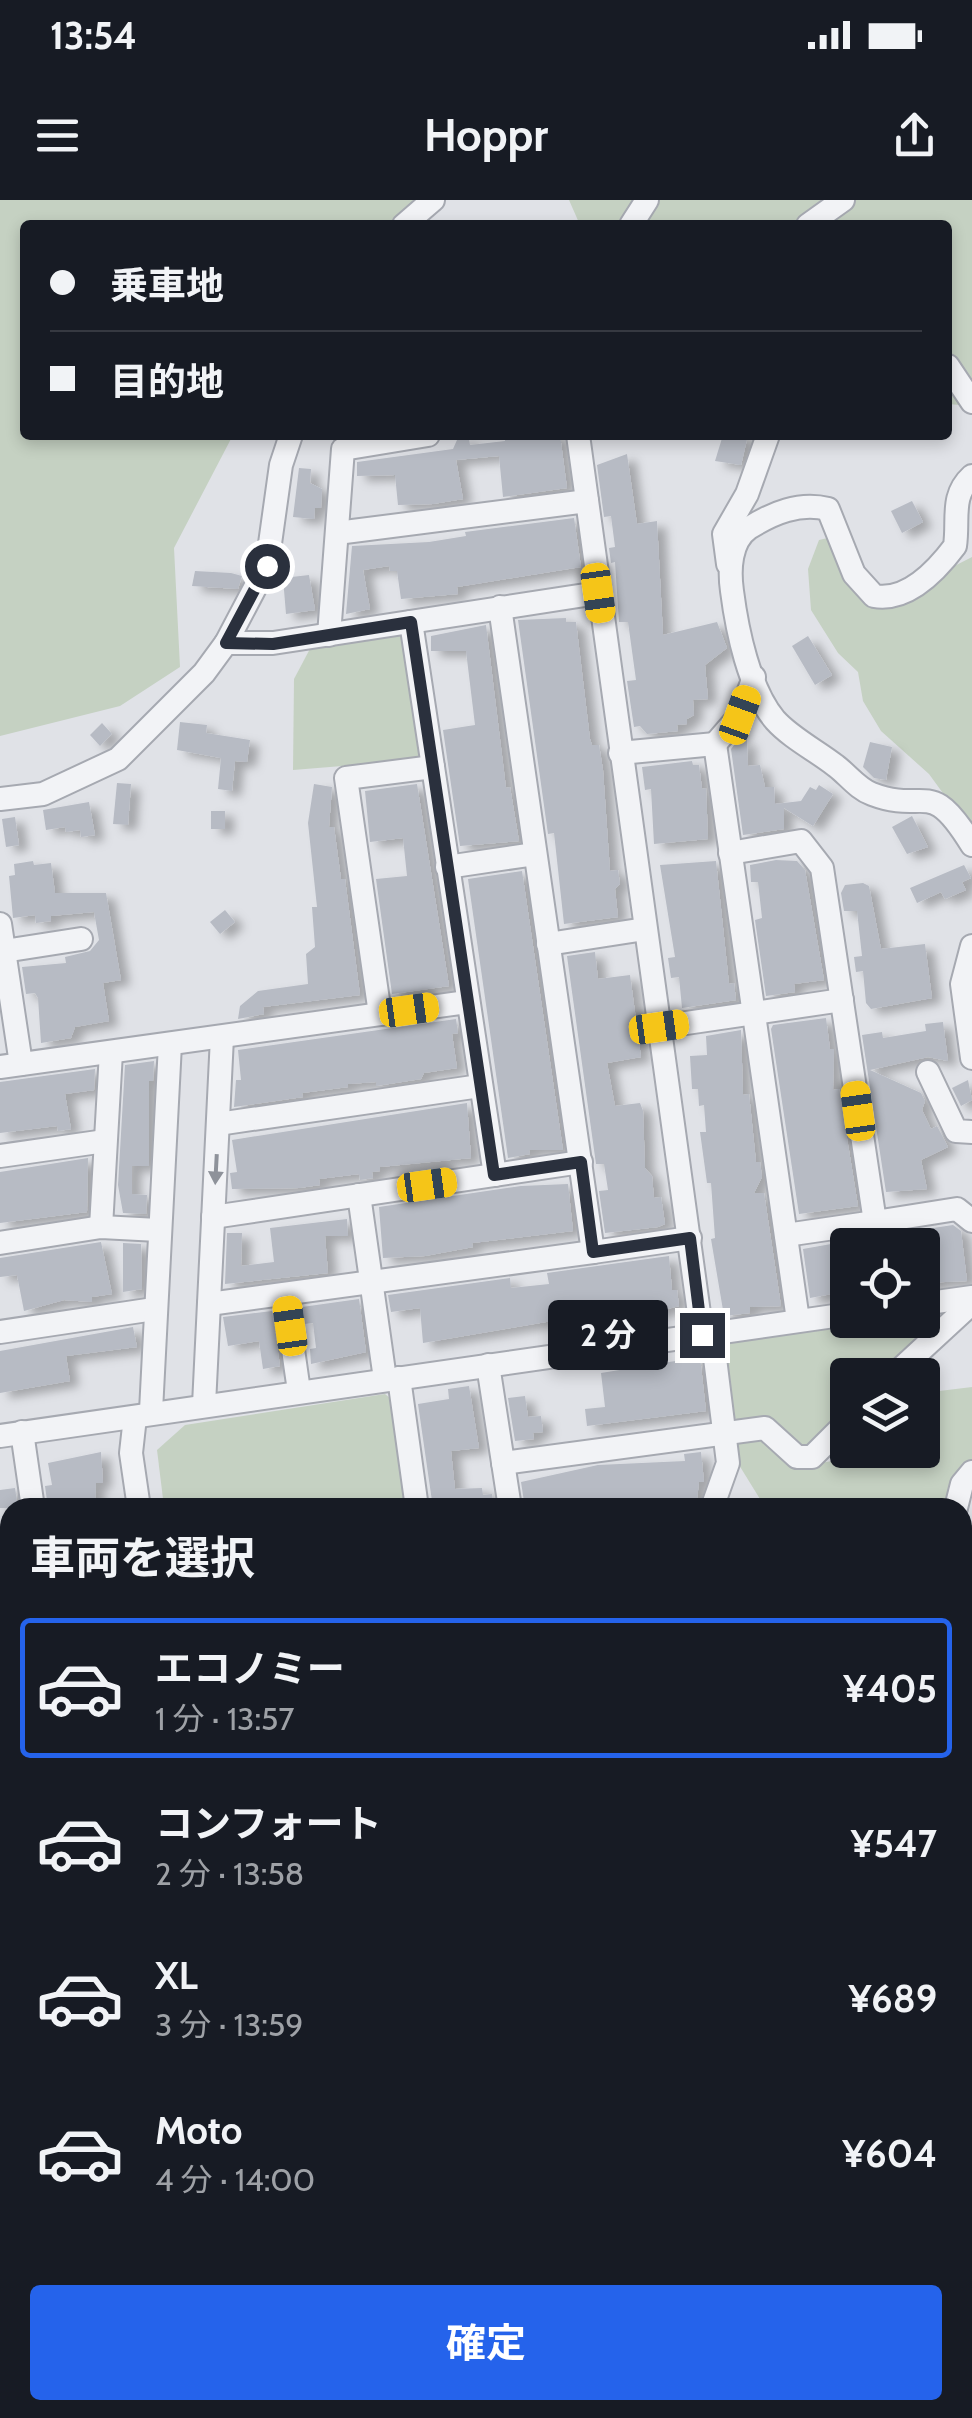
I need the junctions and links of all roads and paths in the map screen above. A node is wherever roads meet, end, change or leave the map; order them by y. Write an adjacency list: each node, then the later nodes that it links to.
1 (434, 200): 3 (street)
2 (843, 200): 4 (street)
3 (410, 220)
4 (815, 220)
5 (952, 372): 6 (street)
6 (972, 402)
7 (290, 440): 19 (street)
8 (579, 440): 12 (street)
9 (766, 440): 14 (street)
10 (352, 441): 13 (street)
11 (972, 476): 14 (street)
12 (587, 501): 13 (street); 15 (street)
13 (337, 533): 18 (street)
14 (729, 567): 20 (street)
15 (598, 593): 16 (street); 22 (street)
16 (500, 607): 17 (street); 27 (street)
17 (411, 622): 18 (street); 23 (street)
18 (329, 635): 19 (street)
19 (226, 643): 24 (street)
20 (754, 677): 21 (street); 25 (street)
21 (715, 744): 22 (street); 26 (street)
22 (620, 753): 30 (street)
23 (433, 767): 28 (street); 38 (street)
24 (0, 799)
25 (972, 844)
26 (730, 852): 36 (street); 39 (street)
27 (535, 854): 28 (street); 32 (street)
28 (447, 867): 37 (street)
29 (0, 924): 34 (street)
30 (645, 929): 32 (street); 40 (street)
31 (82, 939): 34 (street)
32 (548, 944): 52 (street)
33 (972, 946): 44 (street)
34 (4, 951): 35 (street)
35 (4, 983): 45 (street)
36 (842, 1000): 39 (street); 57 (street)
37 (467, 1002): 38 (street); 47 (street)
38 (380, 1014): 41 (street)
39 (755, 1015): 40 (street); 60 (street)
40 (659, 1027): 61 (street)
41 (222, 1037): 42 (street); 48 (street)
42 (170, 1044): 43 (street); 59 (street)
43 (111, 1052): 45 (street); 50 (street)
44 (972, 1058)
45 (11, 1066)
46 (928, 1072): 49 (street)
47 (480, 1086): 48 (street); 53 (street)
48 (218, 1124): 55 (street, one-way to 55)
49 (972, 1132)
50 (105, 1140): 51 (street); 58 (street)
51 (0, 1156)
52 (581, 1162): 53 (street); 63 (street)
53 (494, 1175): 54 (street)
54 (359, 1195): 55 (street); 64 (street)
55 (213, 1216): 66 (street)
56 (972, 1221): 57 (street)
57 (875, 1222): 60 (street)
58 (102, 1227): 59 (street); 62 (street)
59 (158, 1230): 69 (street)
60 (786, 1235): 71 (street)
61 (690, 1238): 63 (street); 73 (street)
62 (0, 1243)
63 (593, 1252): 64 (street)
64 (371, 1282): 65 (street); 76 (street)
65 (285, 1294): 66 (street); 77 (street)
66 (209, 1304): 78 (street)
67 (940, 1304): 68 (street)
68 (970, 1304): 74 (street)
69 (154, 1310): 72 (street); 79 (street)
70 (830, 1316): 71 (street)
71 (798, 1320): 73 (street)
72 (0, 1332)
73 (707, 1334): 75 (street); 80 (street)
74 (912, 1358)
75 (488, 1365): 76 (street); 83 (street)
76 (392, 1378): 77 (street); 87 (street)
77 (299, 1391): 78 (street)
78 (204, 1404): 79 (street)
79 (143, 1414): 81 (street); 86 (street)
80 (726, 1433): 82 (street); 83 (street); 89 (street)
81 (11, 1434): 85 (street)
82 (830, 1439)
83 (503, 1463): 88 (street)
84 (972, 1472): 90 (street)
85 (30, 1498)
86 (138, 1498)
87 (415, 1498)
88 (508, 1498)
89 (716, 1498)
90 (961, 1498)

